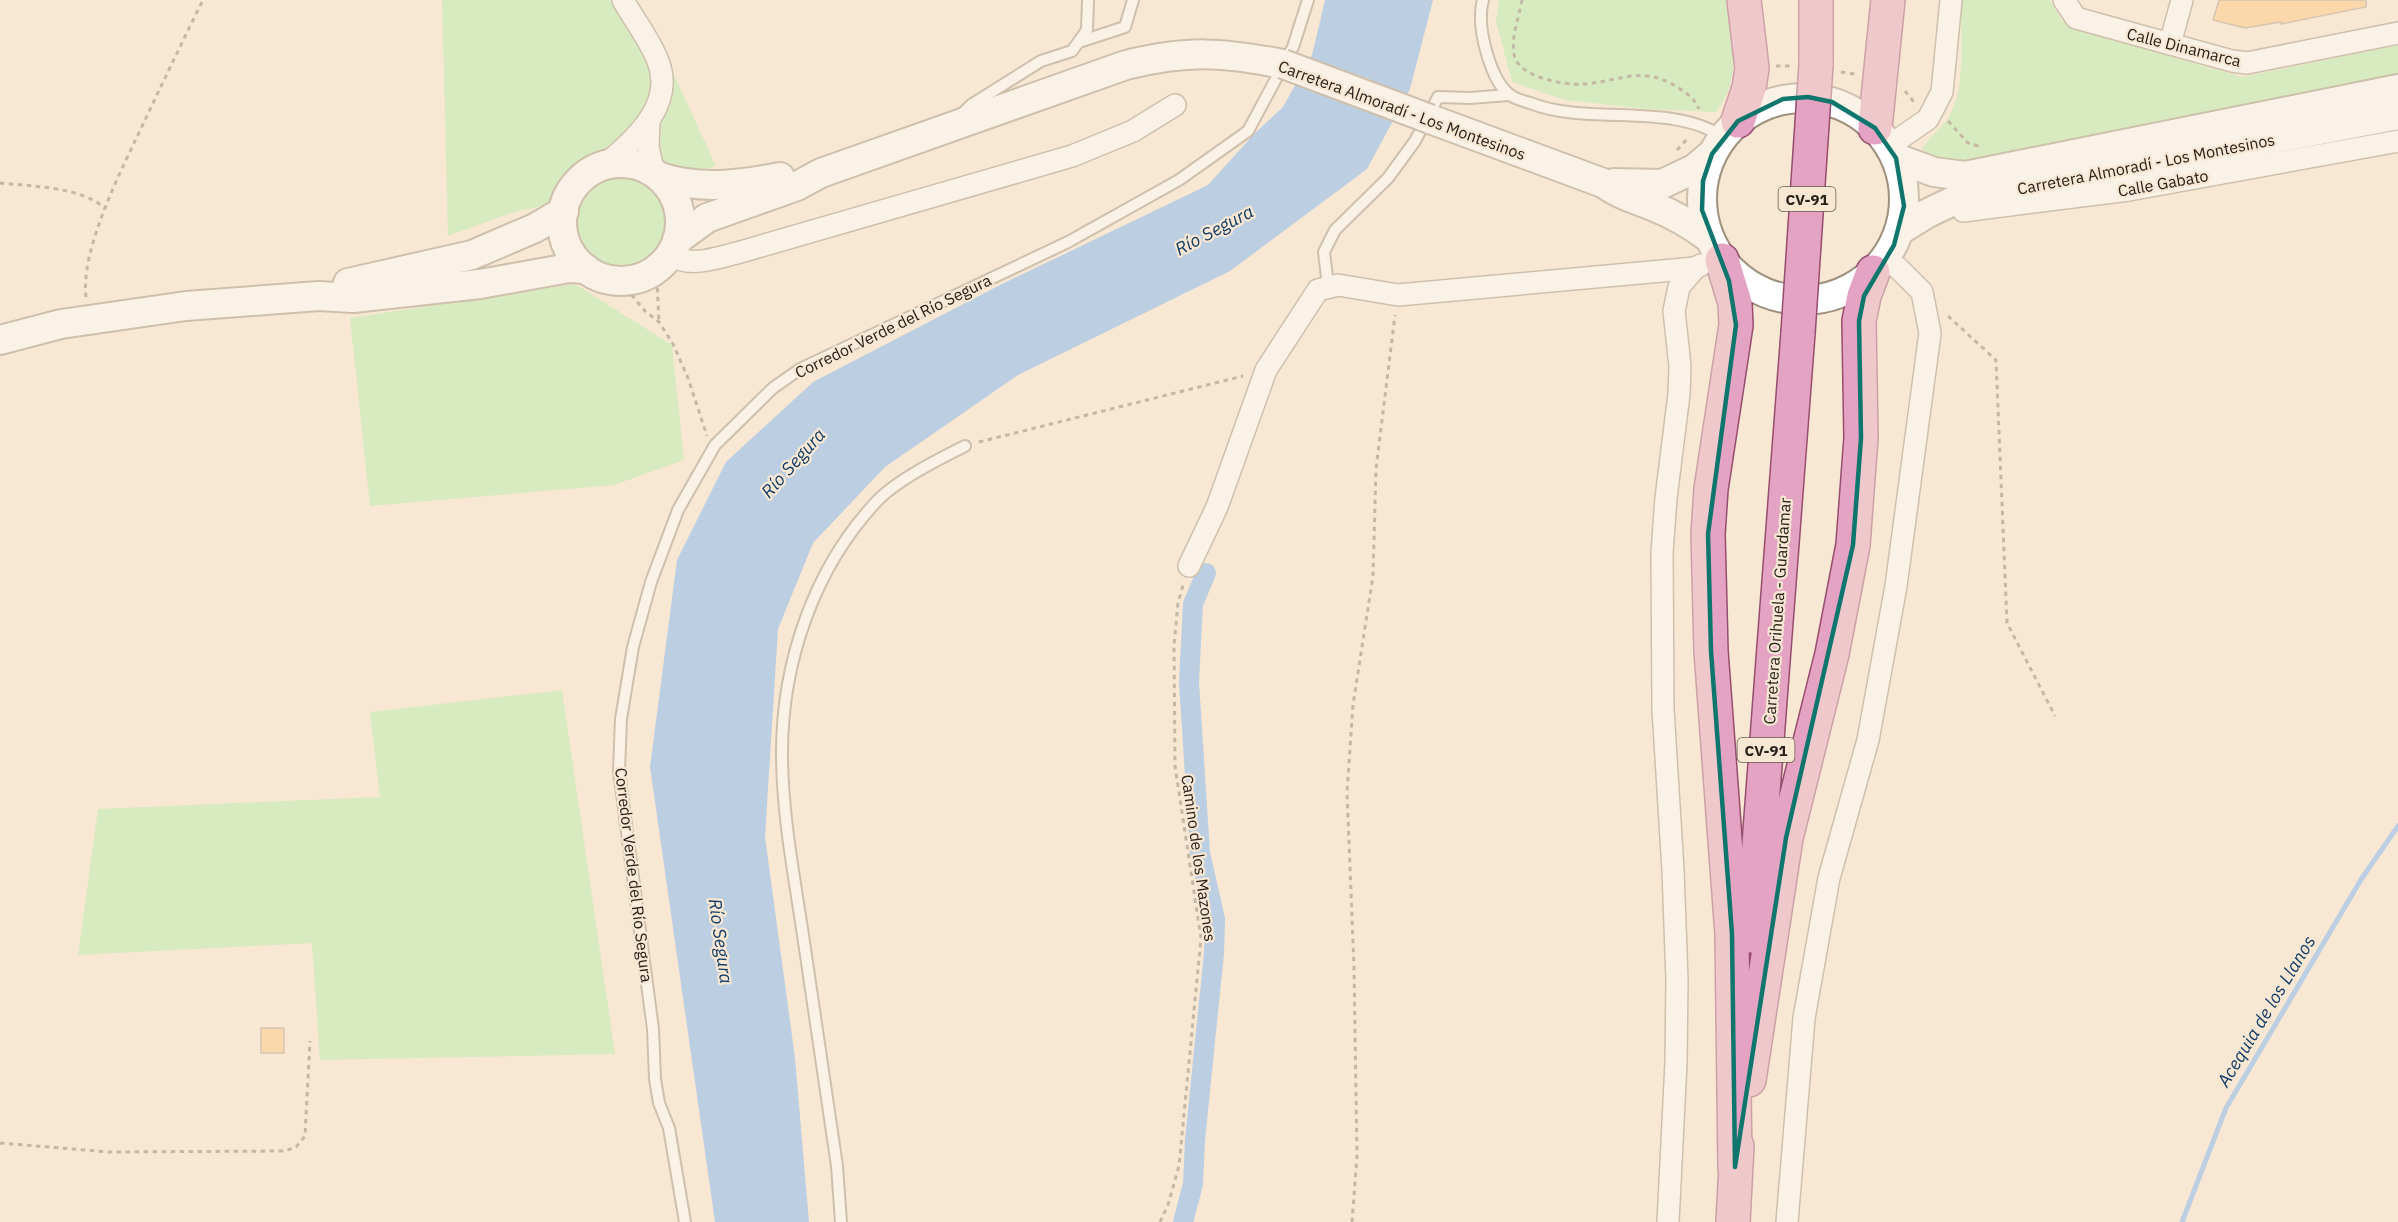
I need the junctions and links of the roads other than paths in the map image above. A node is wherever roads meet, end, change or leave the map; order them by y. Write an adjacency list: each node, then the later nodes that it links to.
1 (623, 0): 19 (street)
2 (1089, 0): 13 (lane)
3 (1133, 0): 13 (lane)
4 (1308, 0): 41 (lane, Corredor Verde del Río Segura)
5 (1483, 0): 16 (lane)
6 (1744, 0): 21 (main road)
7 (1816, 0): 40 (main road, Carretera Orihuela - Guardamar / CV-91, bridge)
8 (1888, 0): 23 (main road)
9 (1951, 0): 23 (street)
10 (2064, 0): 14 (street, Calle Dinamarca)
11 (2182, 0): 14 (street)
12 (2398, 33): 14 (street, Calle Dinamarca)
13 (1079, 42): 20 (lane)
14 (2170, 44)
15 (2398, 89): 23 (main road, Carretera Almoradí - Los Montesinos)
16 (1509, 95): 21 (lane); 35 (lane)
17 (1175, 105): 31 (street)
18 (2398, 115): 29 (main road, Carretera Almoradí - Los Montesinos)
19 (649, 120): 24 (street); 26 (street)
20 (947, 128): 25 (main road, Carretera Almoradí - Los Montesinos); 27 (main road, Carretera Almoradí - Los Montesinos, bridge)
21 (1719, 134): 23 (main road); 27 (main road, Carretera Almoradí - Los Montesinos); 32 (main road)
22 (2398, 141): 29 (street, Calle Gabato)
23 (1887, 144): 30 (main road)
24 (605, 165): 26 (main road); 28 (main road)
25 (821, 173): 26 (main road, Carretera Almoradí - Los Montesinos); 31 (main road, Carretera Almoradí - Los Montesinos)
26 (657, 175): 31 (main road)
27 (1603, 183): 32 (main road, Carretera Almoradí - Los Montesinos)
28 (564, 211): 34 (main road); 36 (main road)
29 (1926, 214): 30 (main road, Carretera Almoradí - Los Montesinos)
30 (1900, 230): 33 (main road)
31 (669, 254): 34 (main road)
32 (1711, 255): 33 (main road); 35 (street); 40 (main road); 43 (street)
33 (1879, 265): 40 (main road); 45 (street)
34 (586, 269): 36 (main road)
35 (1328, 286): 39 (street)
36 (319, 296): 37 (main road)
37 (0, 340)
38 (965, 446): 42 (lane)
39 (1189, 566)
40 (1735, 1167): 44 (main road, Carretera Orihuela - Guardamar / CV-91)
41 (685, 1222)
42 (841, 1222)
43 (1668, 1222)
44 (1733, 1222)
45 (1787, 1222)

